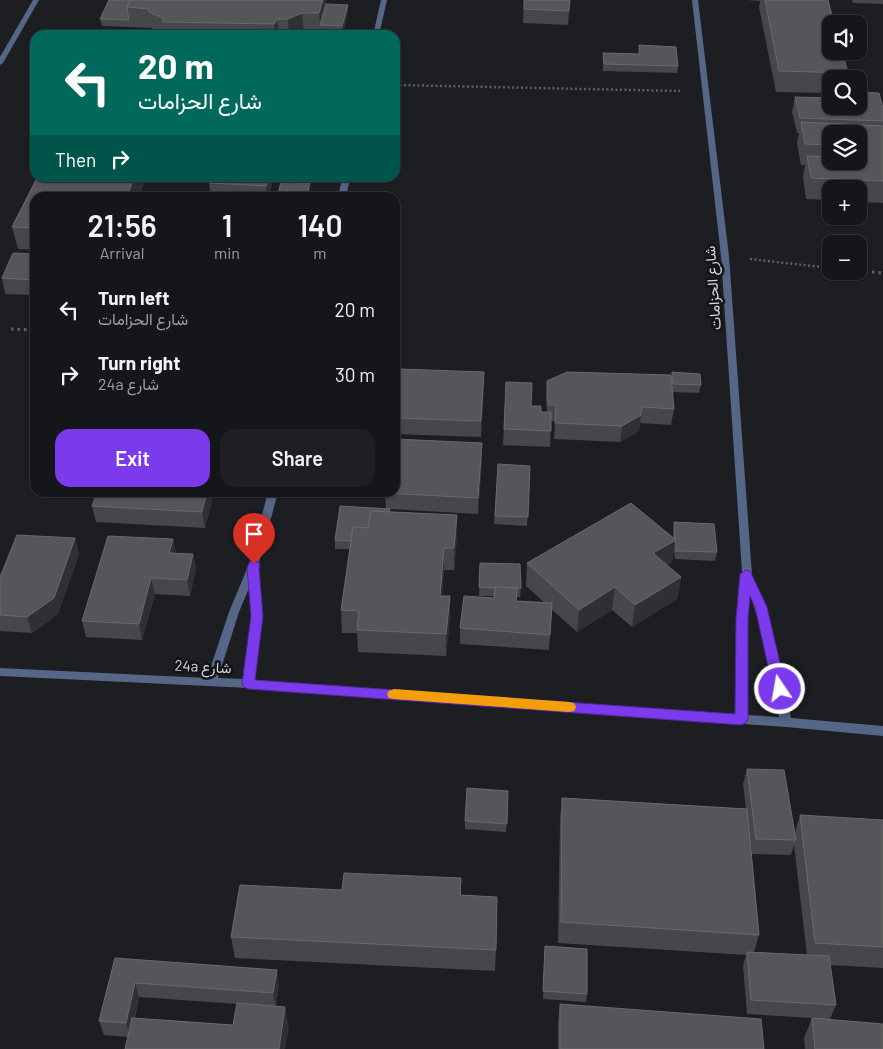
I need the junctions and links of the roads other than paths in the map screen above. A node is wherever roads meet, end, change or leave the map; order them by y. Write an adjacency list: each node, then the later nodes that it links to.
1 (36, 0): 5 (street)
2 (384, 0): 4 (street)
3 (695, 0): 8 (street, شارع الحزامات)
4 (377, 30)
5 (0, 63)
6 (272, 497): 7 (street)
7 (253, 568): 10 (street); 11 (street)
8 (746, 574): 12 (street, شارع الحزامات); 13 (street, شارع الحزامات)
9 (0, 672): 10 (street, 24a شارع)
10 (211, 682): 11 (street, 24a شارع)
11 (248, 684): 12 (street, 24a شارع)
12 (741, 719): 13 (street, 24a شارع)
13 (786, 722): 14 (street, 24a شارع)
14 (883, 731)

